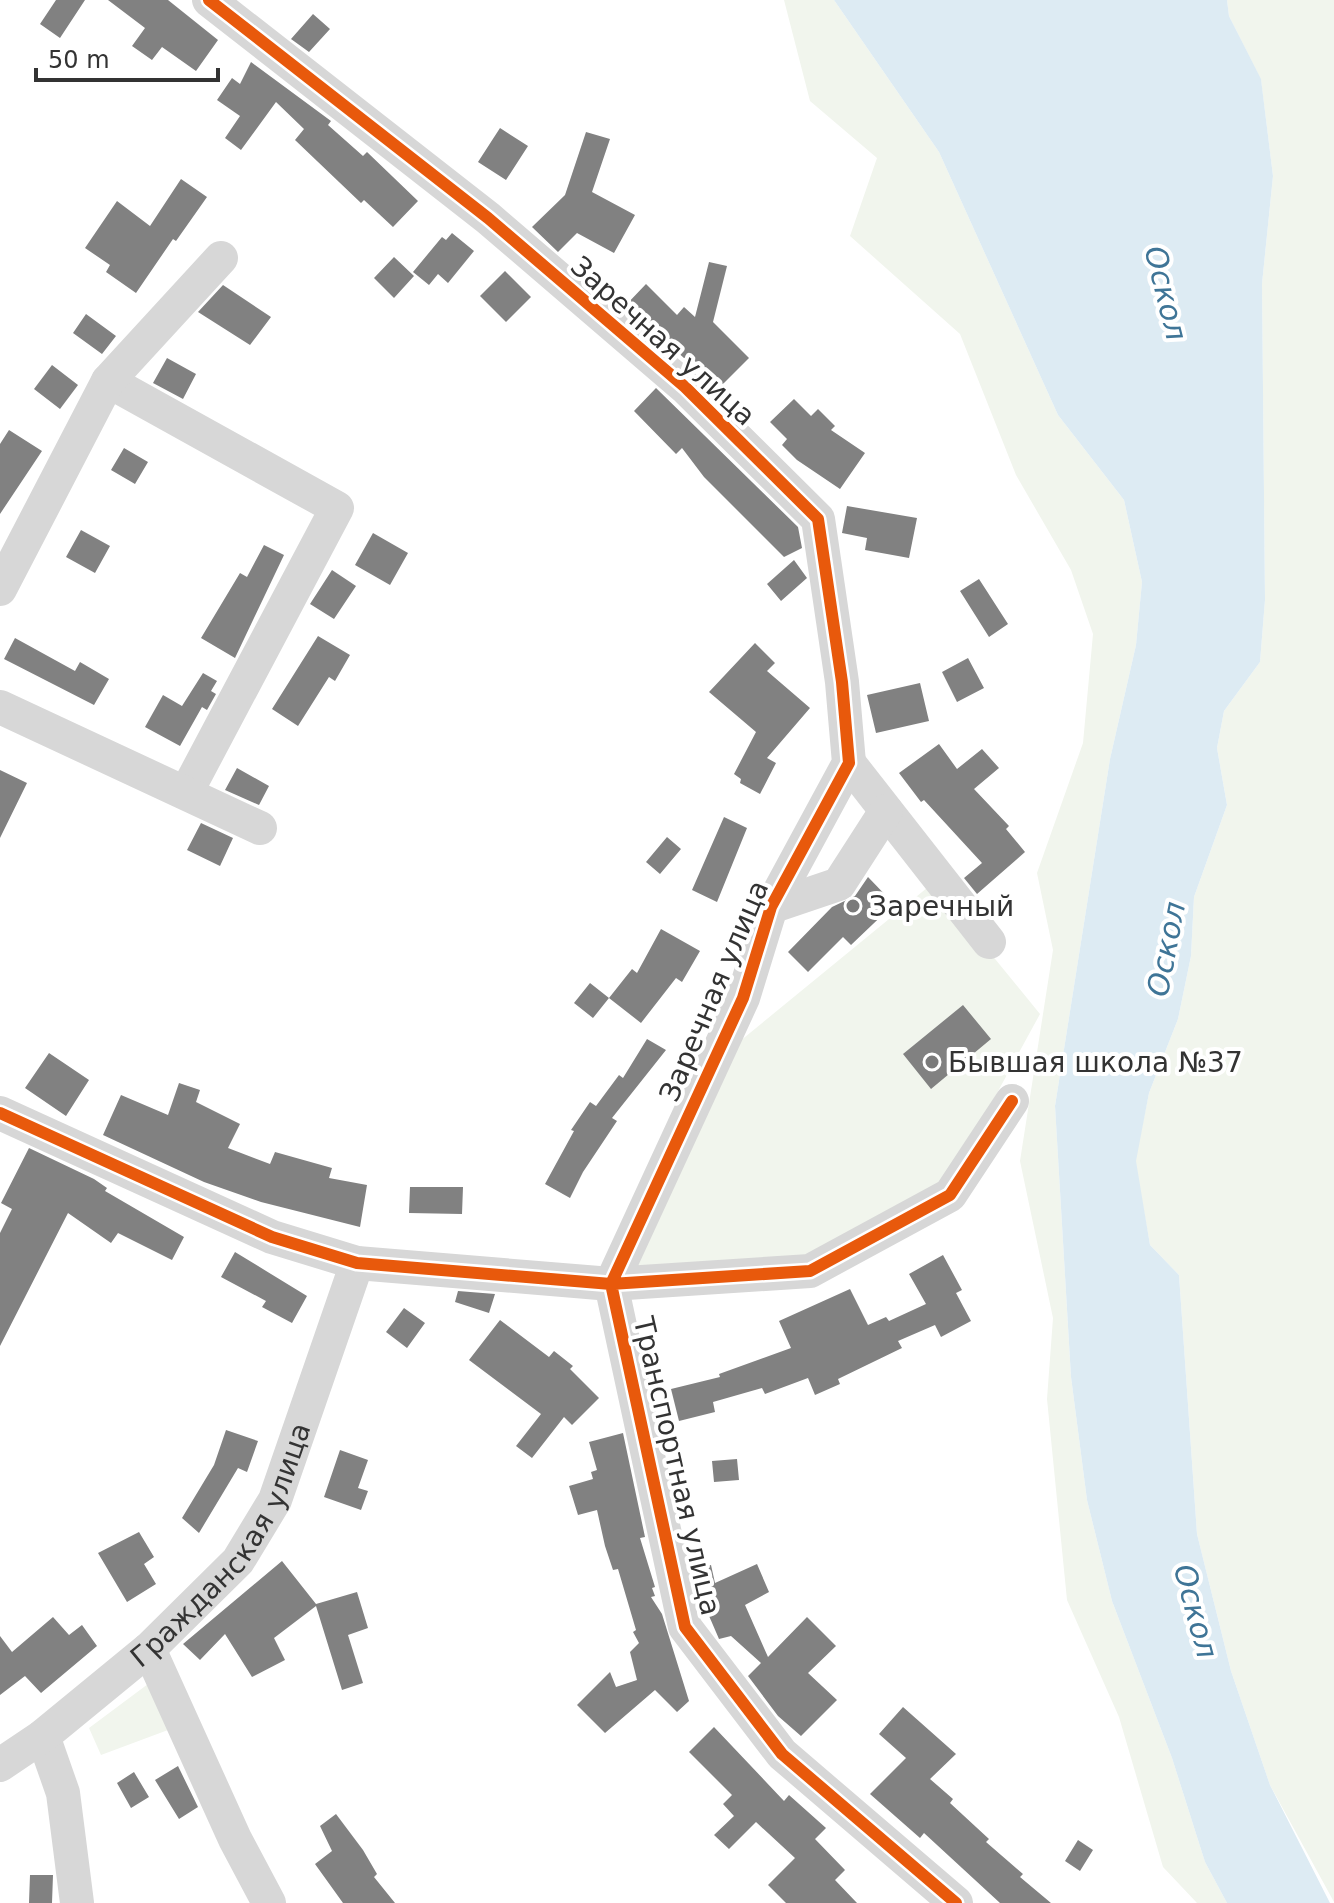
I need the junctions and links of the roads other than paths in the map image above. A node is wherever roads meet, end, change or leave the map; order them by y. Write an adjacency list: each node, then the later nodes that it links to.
1 (209, 0): 6 (street, Заречная улица)
2 (221, 258): 3 (street)
3 (108, 381): 4 (street); 7 (street)
4 (0, 589)
5 (0, 707): 7 (street)
6 (849, 763): 8 (street); 10 (street, Заречная улица)
7 (187, 791): 9 (street)
8 (886, 811): 10 (street); 11 (street)
9 (260, 828)
10 (771, 907): 15 (street, Заречная улица)
11 (989, 942)
12 (1012, 1101): 15 (street)
13 (0, 1113): 14 (street, Транспортная улица)
14 (357, 1263): 15 (street, Транспортная улица); 16 (street, Гражданская улица)
15 (611, 1284): 21 (street, Транспортная улица)
16 (149, 1649): 17 (street, Гражданская улица); 20 (street)
17 (43, 1736): 18 (street, Гражданская улица); 19 (street)
18 (0, 1765)
19 (77, 1903)
20 (269, 1903)
21 (956, 1903)

